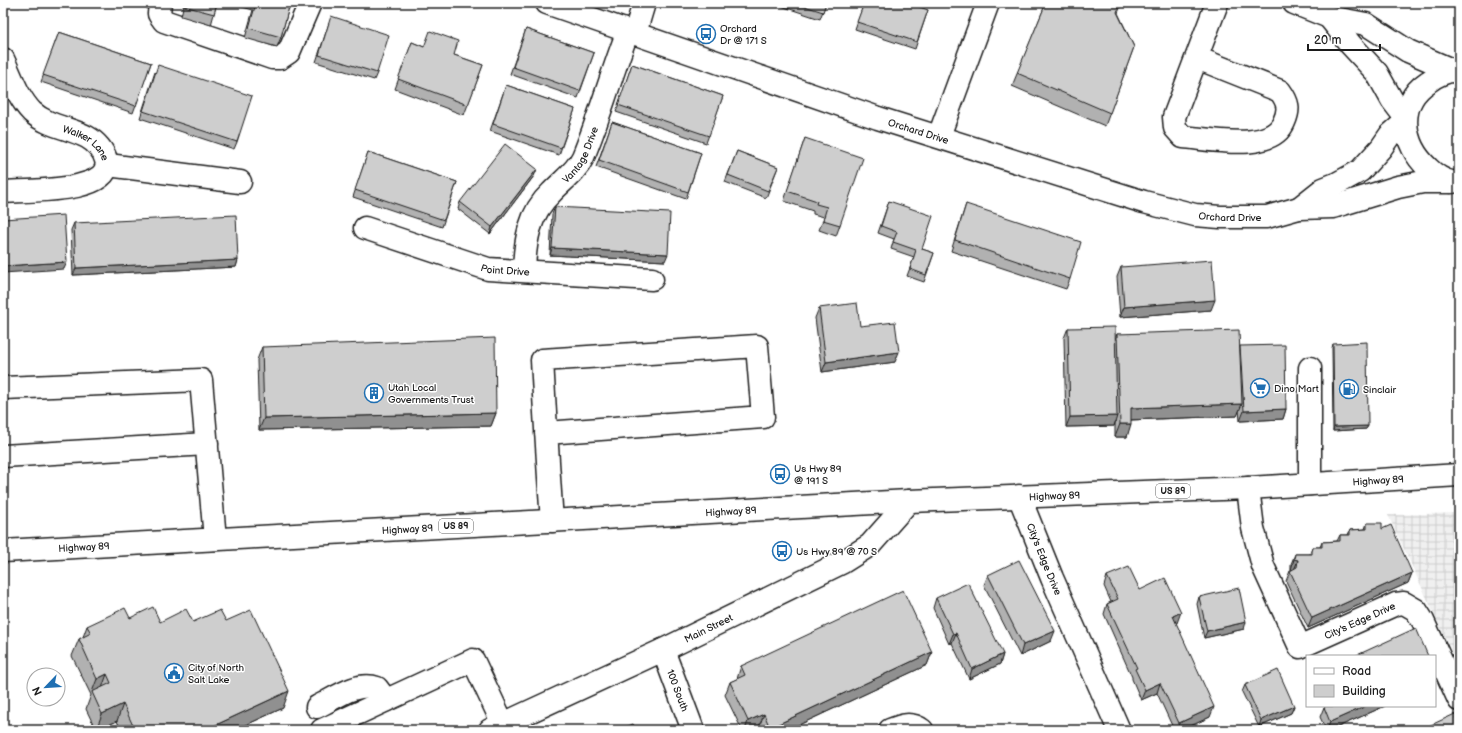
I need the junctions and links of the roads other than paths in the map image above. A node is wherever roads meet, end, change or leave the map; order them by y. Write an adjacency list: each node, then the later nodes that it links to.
1 (160, 3): 2 (main road)
2 (310, 3)
3 (547, 3): 9 (main road, Orchard Drive)
4 (644, 3): 9 (main road, Vantage Drive)
5 (988, 3): 14 (main road)
6 (1217, 3): 10 (main road)
7 (1294, 3): 8 (main road)
8 (1329, 17): 12 (main road); 13 (main road)
9 (631, 32): 14 (main road, Orchard Drive); 21 (main road, Vantage Drive)
10 (1196, 58): 10 (main road)
11 (3, 59): 15 (main road, Walker Lane)
12 (1455, 71): 13 (main road)
13 (1405, 119): 17 (main road); 19 (main road, Orchard Drive)
14 (939, 136): 19 (main road, Orchard Drive)
15 (108, 164): 16 (main road); 18 (main road, Walker Lane)
16 (240, 182)
17 (1454, 182): 19 (main road, Orchard Drive)
18 (3, 192)
19 (1298, 208)
20 (365, 228): 21 (main road, Point Drive)
21 (524, 270): 22 (main road, Point Drive)
22 (652, 279)
23 (1310, 368): 29 (main road)
24 (3, 388): 26 (main road)
25 (546, 433): 25 (main road); 33 (main road)
26 (206, 444): 27 (main road); 34 (main road)
27 (3, 456)
28 (1459, 475): 29 (main road, Highway 89 / US 89)
29 (1310, 484): 30 (main road, Highway 89 / US 89)
30 (1248, 488): 31 (main road, Highway 89 / US 89); 38 (main road, City's Edge Drive)
31 (1019, 496): 32 (main road, Highway 89 / US 89); 45 (main road, City's Edge Drive)
32 (909, 501): 33 (main road, Highway 89 / US 89); 36 (main road, Main Street)
33 (552, 521): 34 (main road, Highway 89 / US 89)
34 (215, 540): 35 (main road, Highway 89 / US 89)
35 (3, 551)
36 (663, 650): 40 (main road, Main Street); 42 (main road, 100 South)
37 (386, 700): 39 (main road); 40 (main road); 41 (main road)
38 (1459, 700)
39 (317, 707)
40 (496, 727)
41 (322, 730)
42 (693, 730)
43 (890, 730): 44 (main road)
44 (922, 730)
45 (1120, 730)

